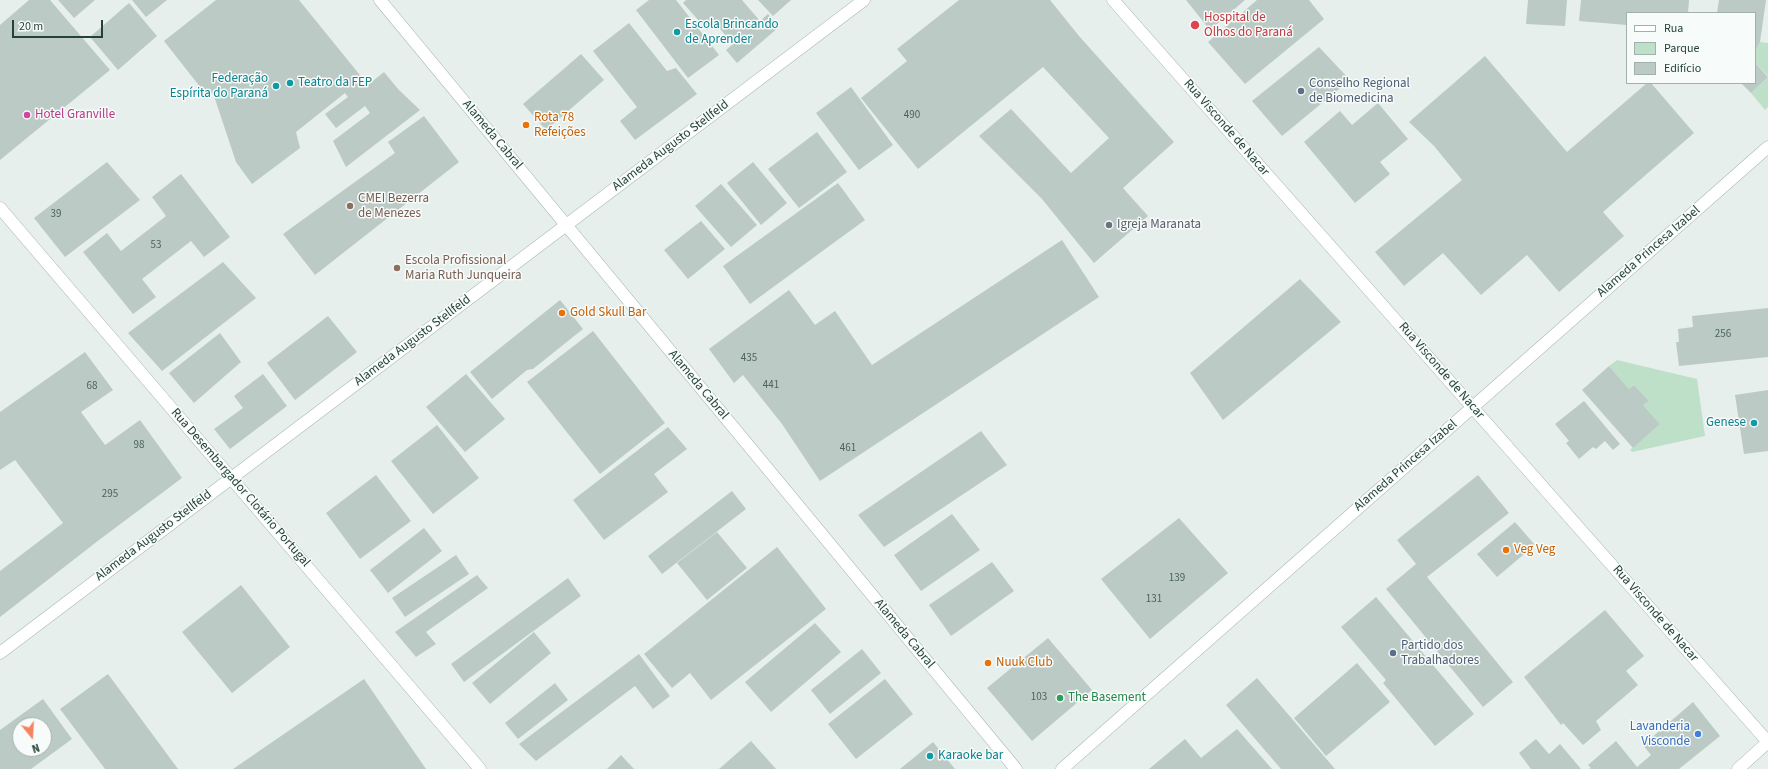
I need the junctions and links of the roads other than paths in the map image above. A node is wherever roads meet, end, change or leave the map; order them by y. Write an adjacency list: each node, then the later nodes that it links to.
1 (380, 0): 6 (street, Alameda Cabral)
2 (864, 0): 6 (street, Alameda Augusto Stellfeld)
3 (1113, 0): 7 (street, Rua Visconde de Nacar)
4 (1768, 147): 7 (street, Alameda Princesa Izabel)
5 (0, 208): 8 (street, Rua Desembargador Clotário Portugal)
6 (566, 225): 8 (street, Alameda Augusto Stellfeld); 12 (street, Alameda Cabral)
7 (1473, 407): 10 (street, Rua Visconde de Nacar); 13 (street, Alameda Princesa Izabel)
8 (231, 478): 9 (street, Alameda Augusto Stellfeld); 11 (street, Rua Desembargador Clotário Portugal)
9 (0, 653)
10 (1768, 742): 14 (street)
11 (480, 769)
12 (1016, 769)
13 (1062, 769)
14 (1738, 769)

